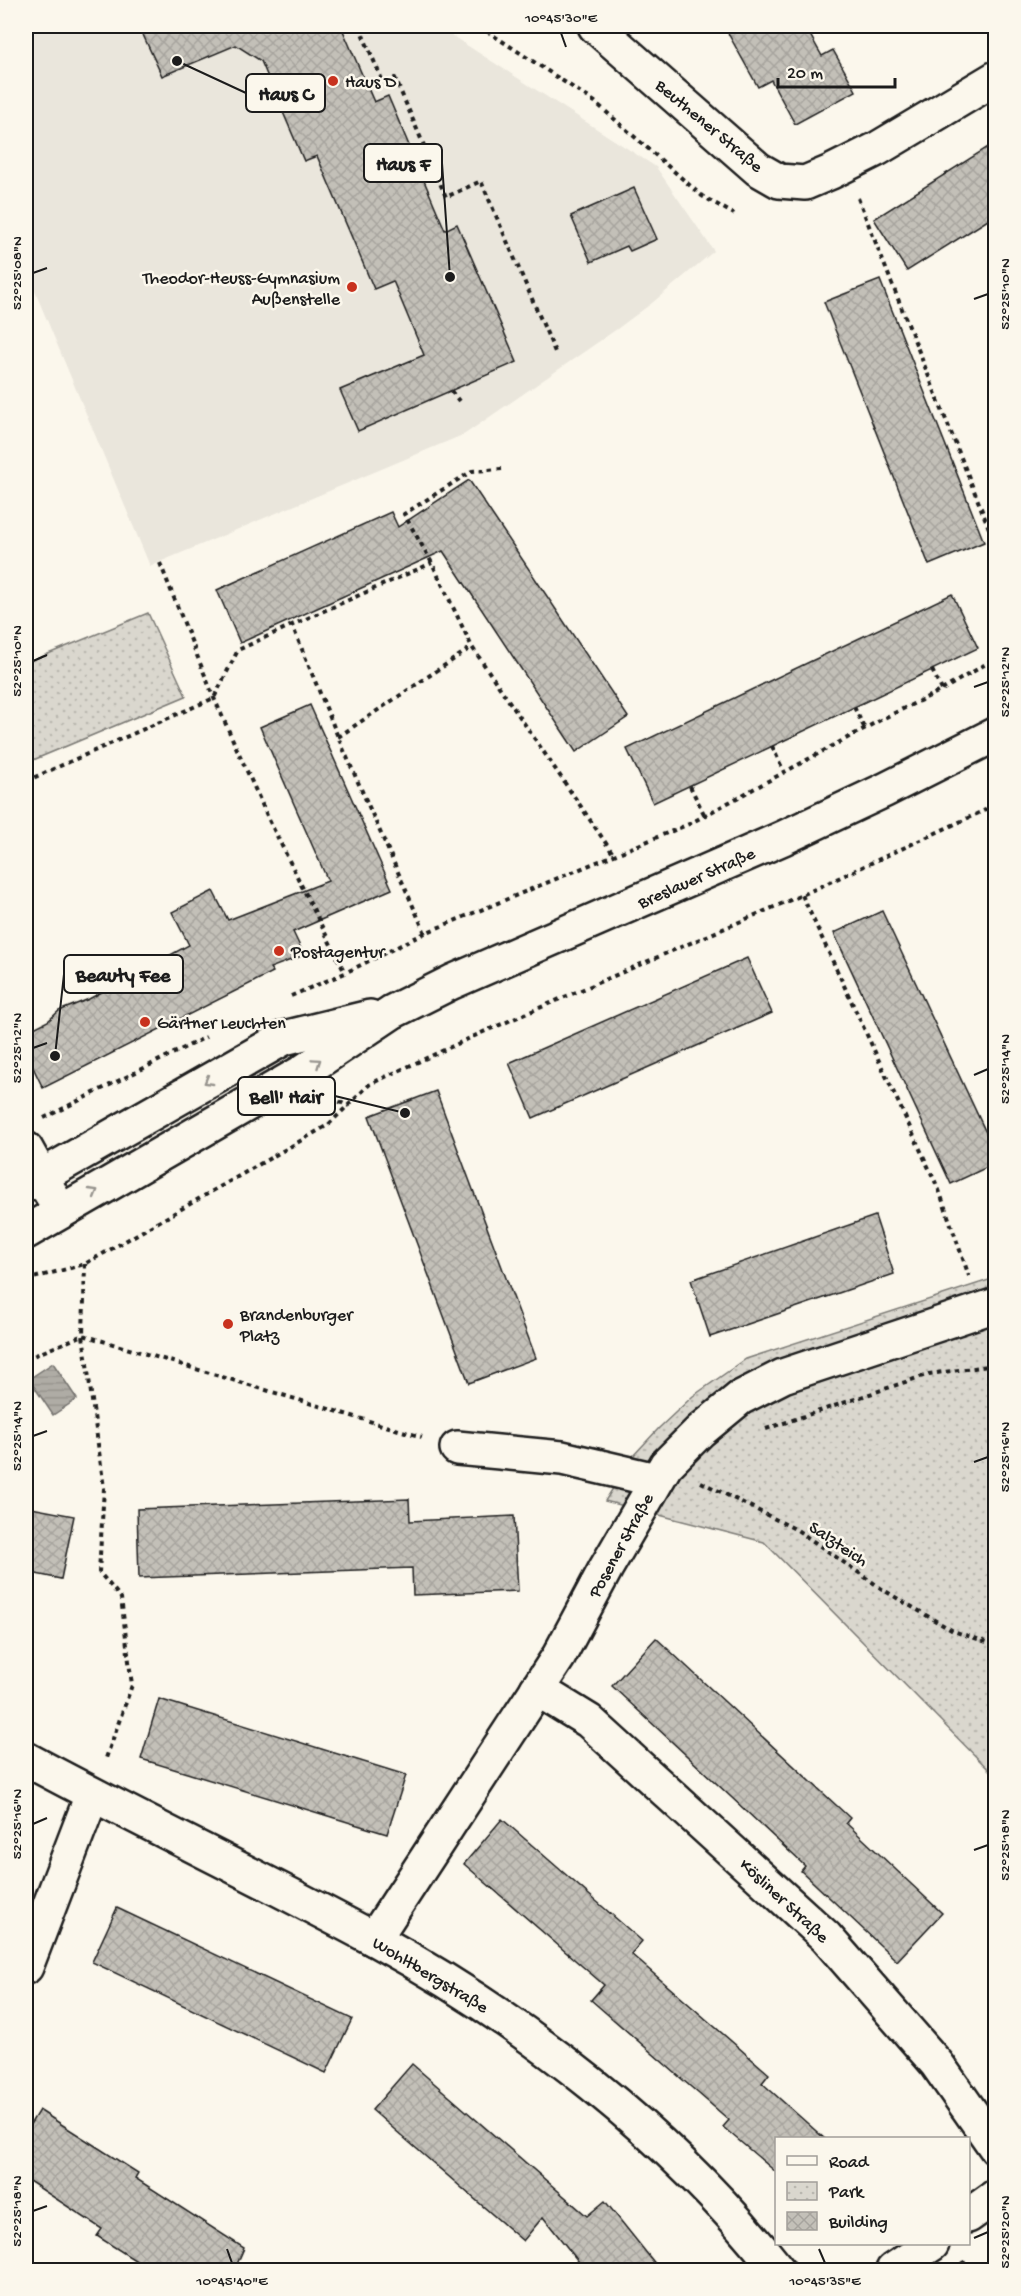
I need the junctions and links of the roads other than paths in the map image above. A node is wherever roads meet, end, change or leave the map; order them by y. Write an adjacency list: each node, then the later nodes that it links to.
1 (595, 26): 2 (street, Beuthener Straße)
2 (996, 78)
3 (996, 734): 4 (street, Breslauer Straße)
4 (392, 1012): 5 (street, one-way to 5); 6 (street, one-way to 4)
5 (30, 1170): 6 (street)
6 (62, 1210): 7 (street)
7 (26, 1232)
8 (988, 1308): 10 (street, Posener Straße)
9 (457, 1448): 10 (street)
10 (661, 1473): 11 (street, Posener Straße)
11 (537, 1689): 14 (street, Posener Straße); 16 (street, Kösliner Straße)
12 (26, 1759): 13 (street, Wohltbergstraße)
13 (92, 1795): 14 (street, Wohltbergstraße); 15 (street)
14 (374, 1939): 20 (street, Wohltbergstraße)
15 (26, 1967)
16 (996, 2148)
17 (996, 2196): 18 (street)
18 (970, 2215)
19 (931, 2245): 21 (street)
20 (778, 2271)
21 (893, 2271)

